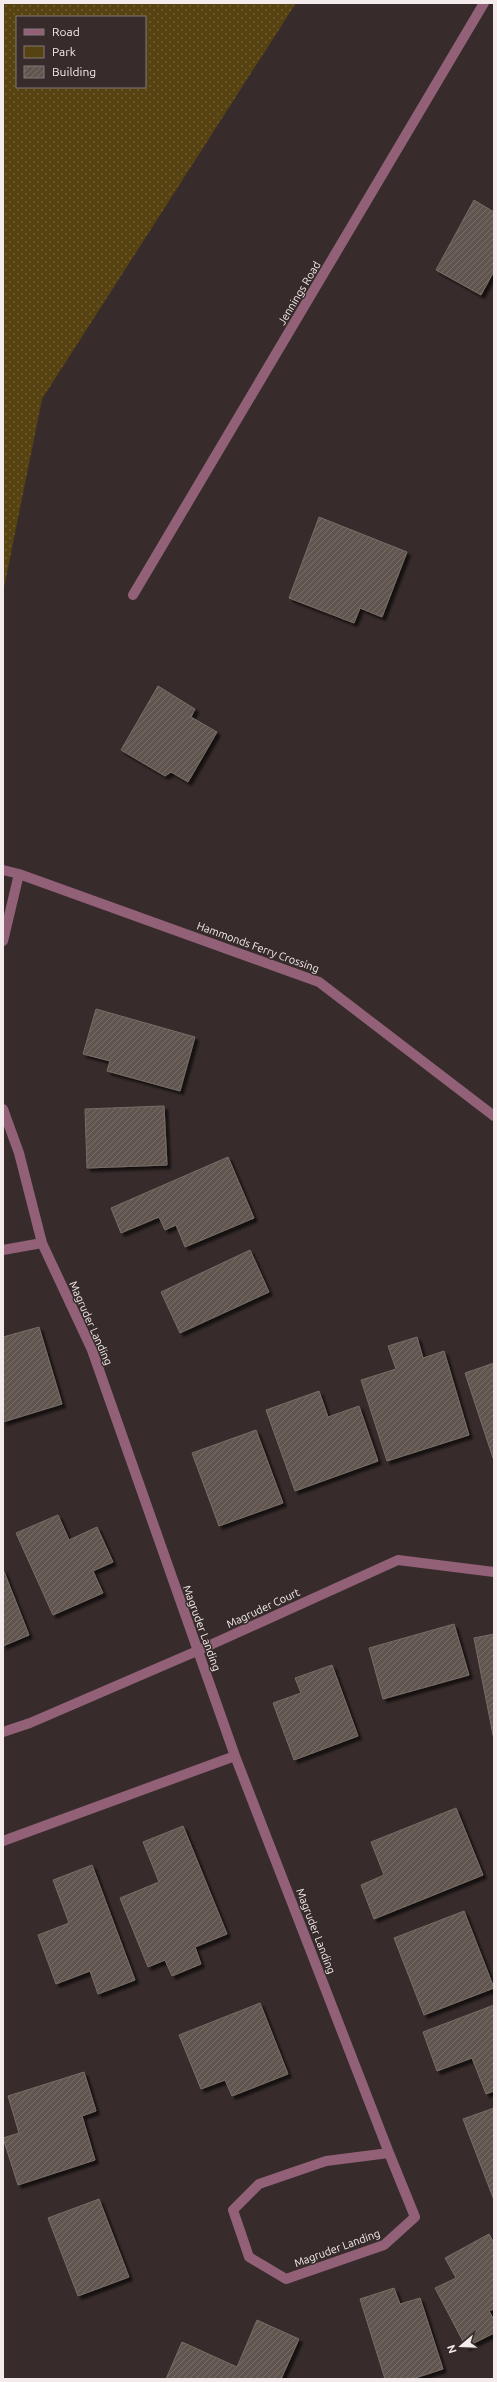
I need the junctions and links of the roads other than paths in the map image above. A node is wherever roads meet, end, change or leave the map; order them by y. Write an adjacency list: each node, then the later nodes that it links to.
1 (484, 3): 2 (street, Jennings Road)
2 (133, 595)
3 (3, 870): 4 (street, Hammonds Ferry Crossing)
4 (19, 874): 5 (street); 7 (street, Hammonds Ferry Crossing)
5 (3, 940)
6 (3, 1109): 8 (street, Magruder Landing)
7 (494, 1116)
8 (42, 1243): 9 (street); 11 (street, Magruder Landing)
9 (3, 1250)
10 (494, 1572): 11 (street, Magruder Court)
11 (197, 1651): 12 (street, Magruder Court); 13 (street, Magruder Landing)
12 (3, 1732)
13 (235, 1756): 14 (street); 15 (street, Magruder Landing)
14 (3, 1841)
15 (389, 2153): 15 (street, Magruder Landing)

